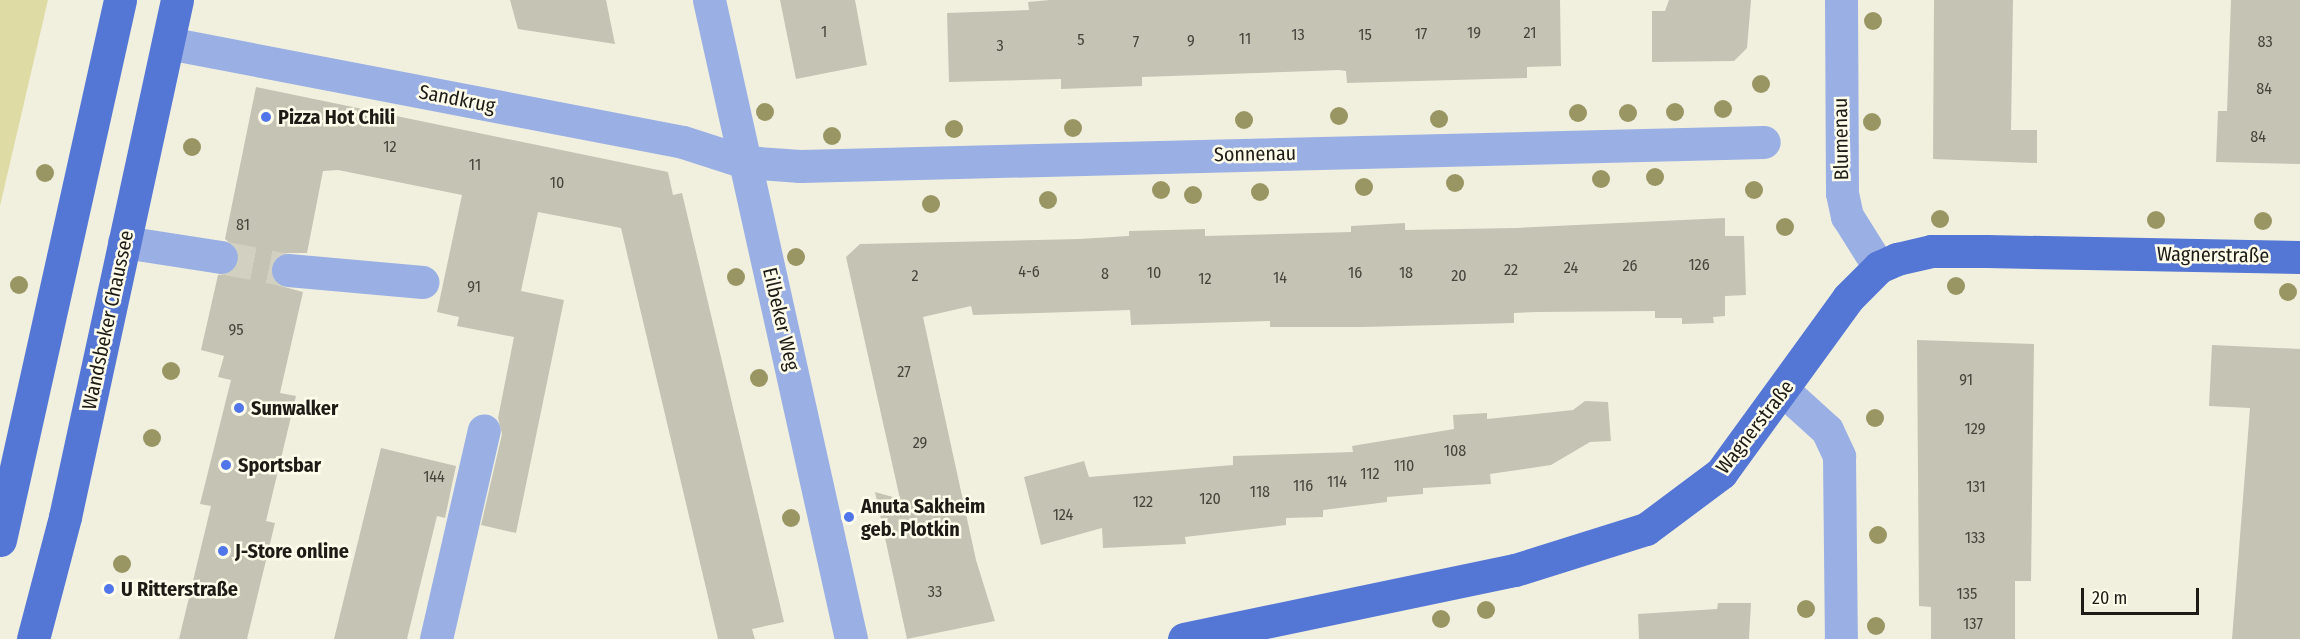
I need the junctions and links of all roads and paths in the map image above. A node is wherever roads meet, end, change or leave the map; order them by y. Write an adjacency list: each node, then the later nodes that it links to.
1 (120, 0): 16 (main road)
2 (177, 0): 5 (main road, Wandsbeker Chaussee)
3 (709, 0): 7 (street, Eilbeker Weg)
4 (1840, 0): 11 (street, Blumenau)
5 (168, 43): 7 (street, Sandkrug); 8 (main road, Wandsbeker Chaussee)
6 (1764, 142): 7 (street, Sonnenau)
7 (745, 162): 19 (street, Eilbeker Weg)
8 (124, 242): 9 (street); 17 (main road, Wandsbeker Chaussee)
9 (221, 257)
10 (2300, 257): 11 (main road, Wagnerstraße)
11 (1879, 267): 14 (main road, Wagnerstraße)
12 (288, 270): 13 (street)
13 (422, 282)
14 (1784, 391): 20 (main road, Wagnerstraße); 21 (street)
15 (484, 430): 18 (street)
16 (0, 540)
17 (33, 639)
18 (436, 639)
19 (851, 639)
20 (1184, 639)
21 (1841, 639)

